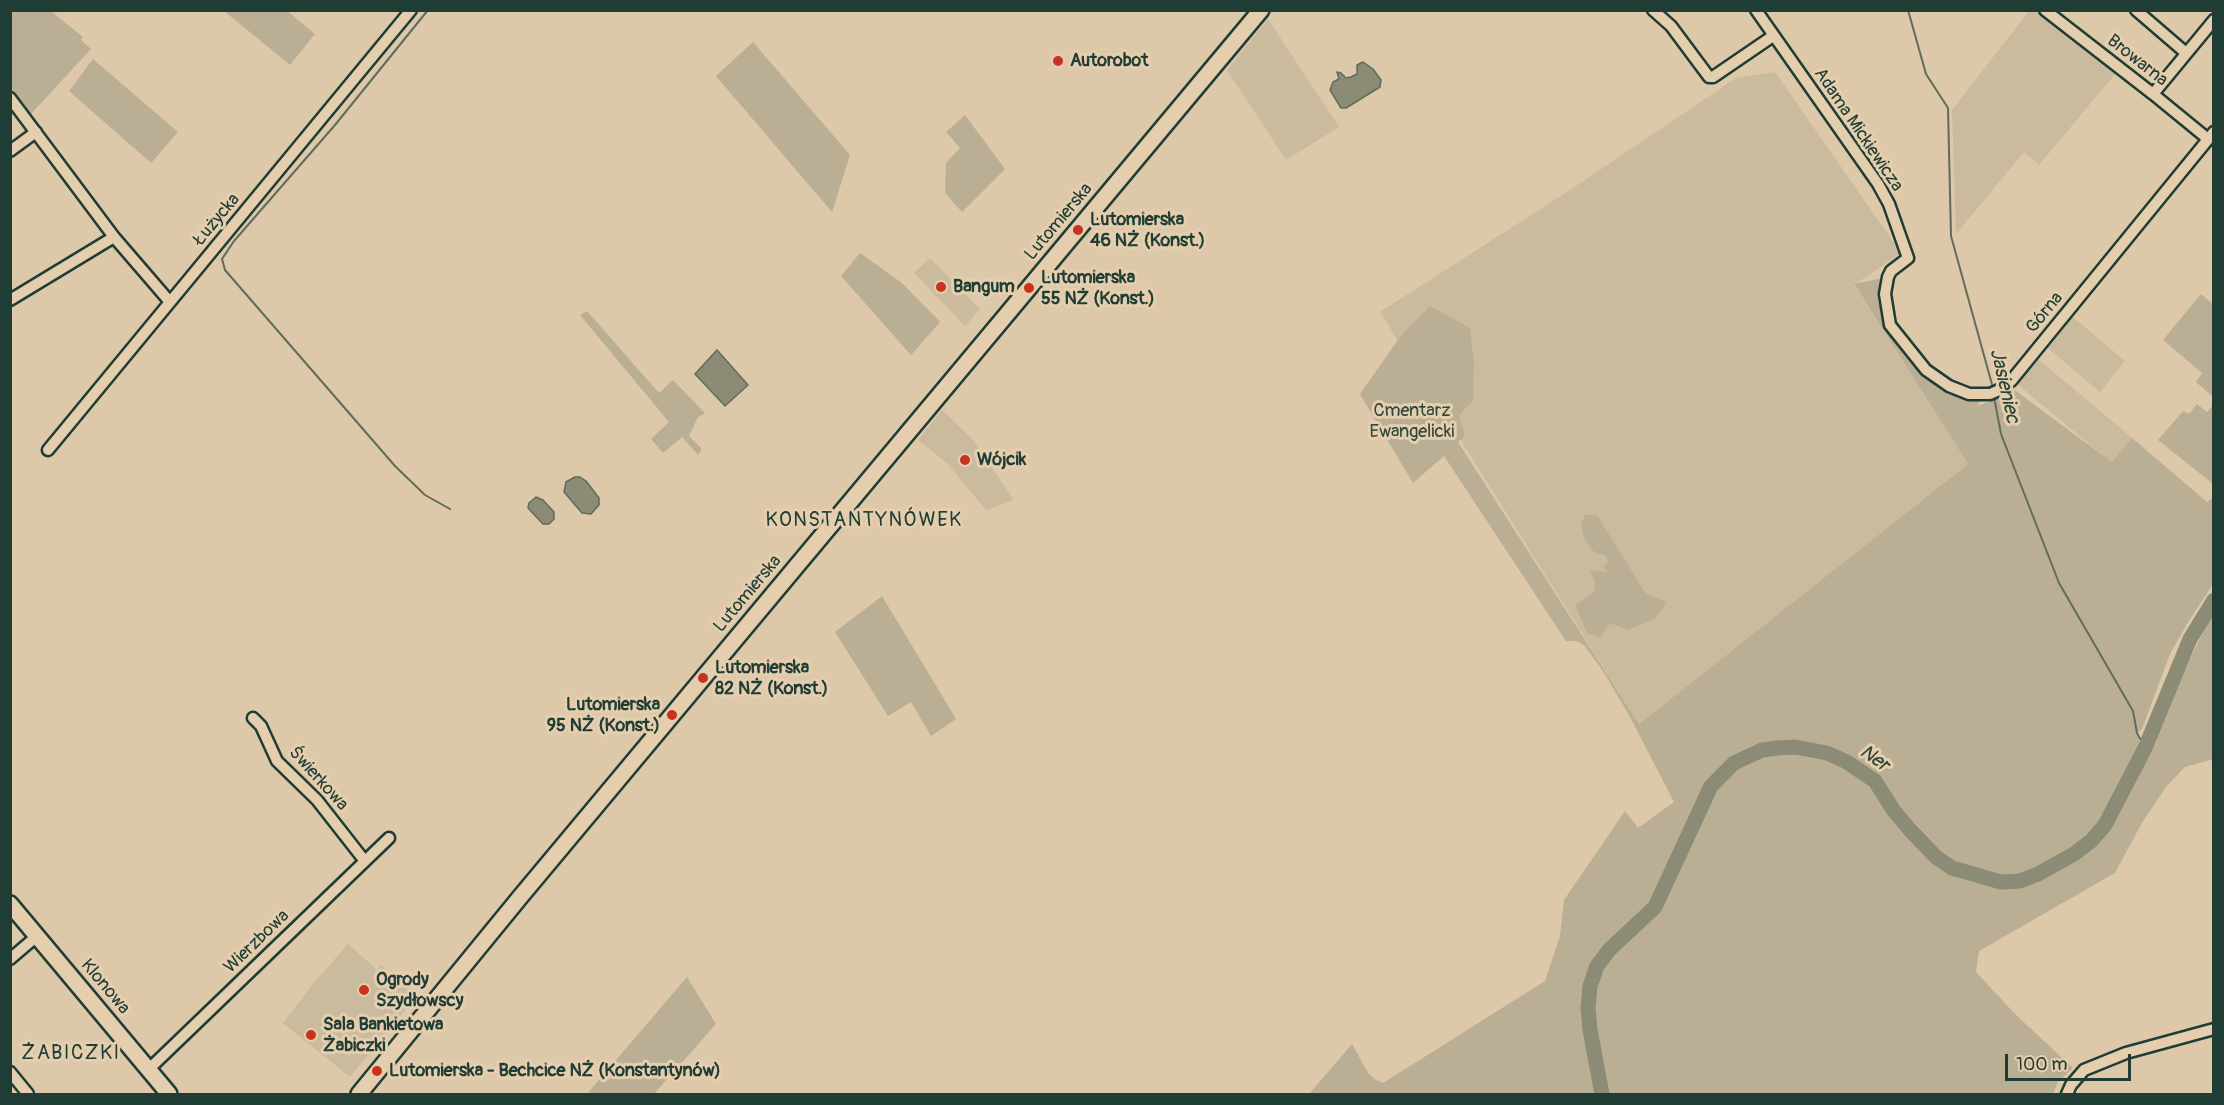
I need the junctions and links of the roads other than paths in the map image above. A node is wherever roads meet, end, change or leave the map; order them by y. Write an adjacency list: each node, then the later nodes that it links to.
1 (411, 10): 18 (street, Łużycka)
2 (1261, 10): 31 (main road, Lutomierska)
3 (1653, 10): 8 (street)
4 (1756, 10): 8 (street, Adama Mickiewicza)
5 (2045, 10): 10 (street, Browarna)
6 (2136, 10): 9 (street)
7 (2214, 20): 9 (street)
8 (1773, 36): 16 (street, Adama Mickiewicza)
9 (2187, 53): 10 (street)
10 (2153, 94): 13 (street, Browarna)
11 (10, 98): 12 (street)
12 (36, 132): 14 (street); 15 (street)
13 (2211, 136): 16 (street, Górna)
14 (10, 151)
15 (114, 237): 17 (street); 18 (street)
16 (1891, 271)
17 (10, 300)
18 (170, 302): 19 (street, Łużycka)
19 (48, 450)
20 (253, 718): 22 (street, Świerkowa)
21 (389, 838): 22 (street, Wierzbowa)
22 (364, 860): 27 (street, Wierzbowa)
23 (10, 904): 24 (main road, Klonowa)
24 (37, 936): 25 (street); 27 (main road, Klonowa)
25 (10, 959)
26 (2214, 1029): 32 (street)
27 (148, 1070): 30 (main road, Klonowa)
28 (10, 1072): 29 (street)
29 (28, 1093)
30 (169, 1095)
31 (359, 1095)
32 (2067, 1095)

